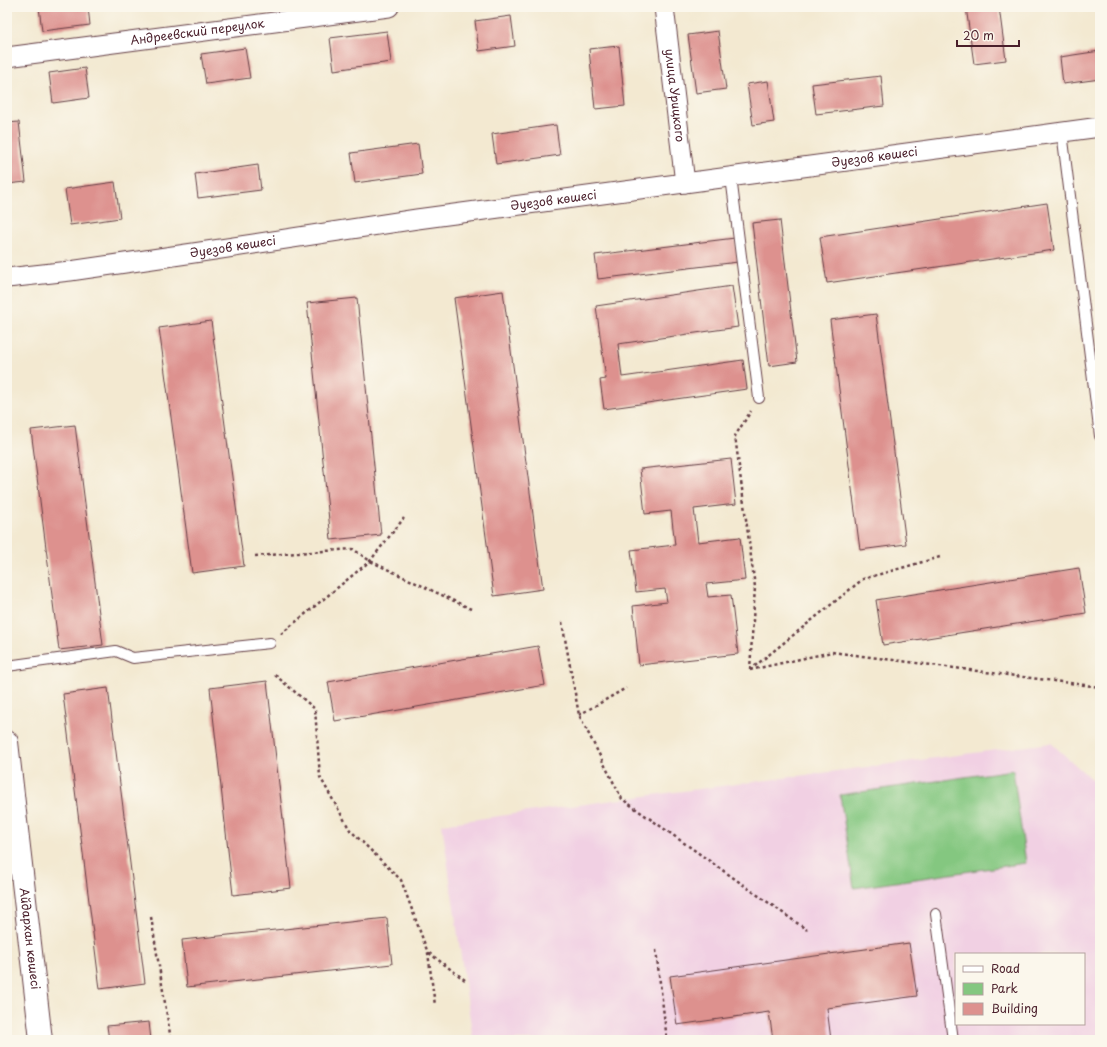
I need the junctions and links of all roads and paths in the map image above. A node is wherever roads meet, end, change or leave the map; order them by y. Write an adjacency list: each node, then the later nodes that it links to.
1 (389, 7): 3 (street, Андреевский переулок)
2 (664, 7): 7 (street, улица Урицкого)
3 (7, 57)
4 (1100, 127): 5 (street, Әуезов көшесі)
5 (1062, 132): 6 (street, Әуезов көшесі); 10 (lane)
6 (731, 177): 7 (street, Әуезов көшесі); 9 (lane)
7 (685, 183): 8 (street, Әуезов көшесі)
8 (7, 278)
9 (759, 398): 19 (path)
10 (1100, 436)
11 (404, 518): 14 (path)
12 (255, 556): 14 (path)
13 (940, 557): 19 (path)
14 (370, 561): 15 (path); 17 (path)
15 (471, 609)
16 (562, 622): 23 (path)
17 (270, 643): 18 (lane)
18 (7, 666)
19 (750, 670): 21 (path)
20 (275, 675): 29 (path)
21 (1100, 687)
22 (626, 688): 23 (path)
23 (579, 715): 27 (path)
24 (7, 742): 32 (street, Айдархан көшесі)
25 (936, 914): 35 (lane)
26 (151, 917): 33 (path)
27 (807, 930)
28 (656, 950): 34 (path)
29 (428, 952): 30 (path); 31 (path)
30 (465, 980)
31 (435, 1005)
32 (41, 1040)
33 (170, 1040)
34 (667, 1040)
35 (953, 1040)

